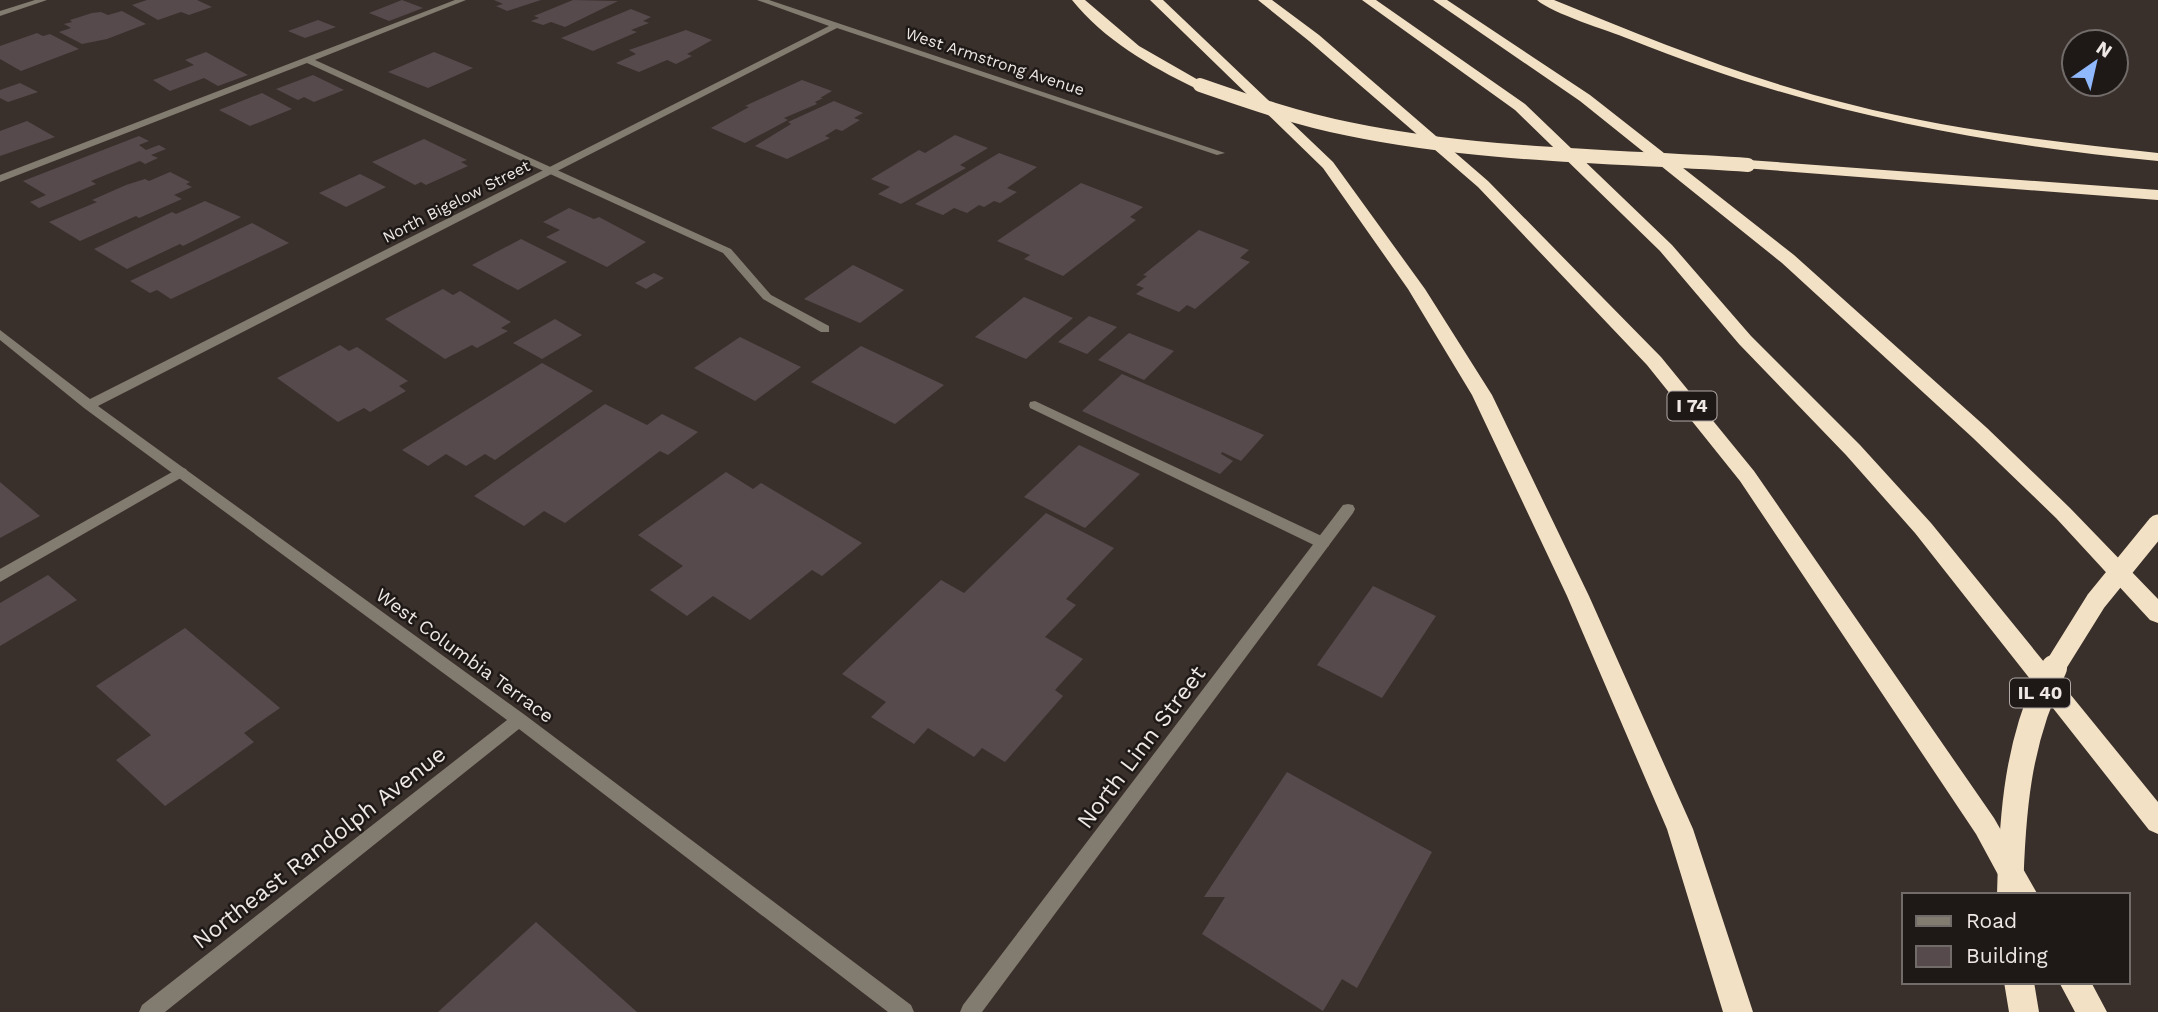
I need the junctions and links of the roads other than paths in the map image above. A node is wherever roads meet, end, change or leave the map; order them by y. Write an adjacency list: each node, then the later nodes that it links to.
1 (43, 0): 10 (street)
2 (462, 0): 12 (street)
3 (761, 0): 11 (street, West Armstrong Avenue)
4 (1078, 0): 17 (highway, bridge)
5 (1156, 0): 38 (highway)
6 (1264, 0): 31 (highway, I 74)
7 (1368, 0): 29 (highway)
8 (1439, 0): 27 (highway)
9 (1543, 0): 14 (highway)
10 (0, 14)
11 (837, 25): 13 (street, West Armstrong Avenue); 15 (street, North Bigelow Street)
12 (306, 59): 15 (street); 16 (street)
13 (1220, 153)
14 (2158, 157)
15 (549, 171): 18 (street); 20 (street, North Bigelow Street)
16 (0, 179)
17 (2158, 195)
18 (825, 329)
19 (0, 334): 20 (street, West Columbia Terrace)
20 (89, 405): 22 (street, West Columbia Terrace)
21 (1035, 405): 25 (street)
22 (181, 472): 26 (street); 28 (street, West Columbia Terrace)
23 (1348, 509): 25 (street, North Linn Street)
24 (2158, 525): 30 (highway, IL 40, bridge)
25 (1323, 543): 37 (street, North Linn Street)
26 (0, 576)
27 (2158, 614)
28 (519, 720): 35 (street, Northeast Randolph Avenue); 36 (street, West Columbia Terrace)
29 (2158, 822)
30 (2010, 893)
31 (2023, 893)
32 (2010, 984): 39 (highway)
33 (2019, 984): 40 (highway)
34 (2075, 984): 41 (highway)
35 (149, 1012)
36 (904, 1012)
37 (970, 1012)
38 (1738, 1012)
39 (2011, 1012)
40 (2024, 1012)
41 (2092, 1012)

